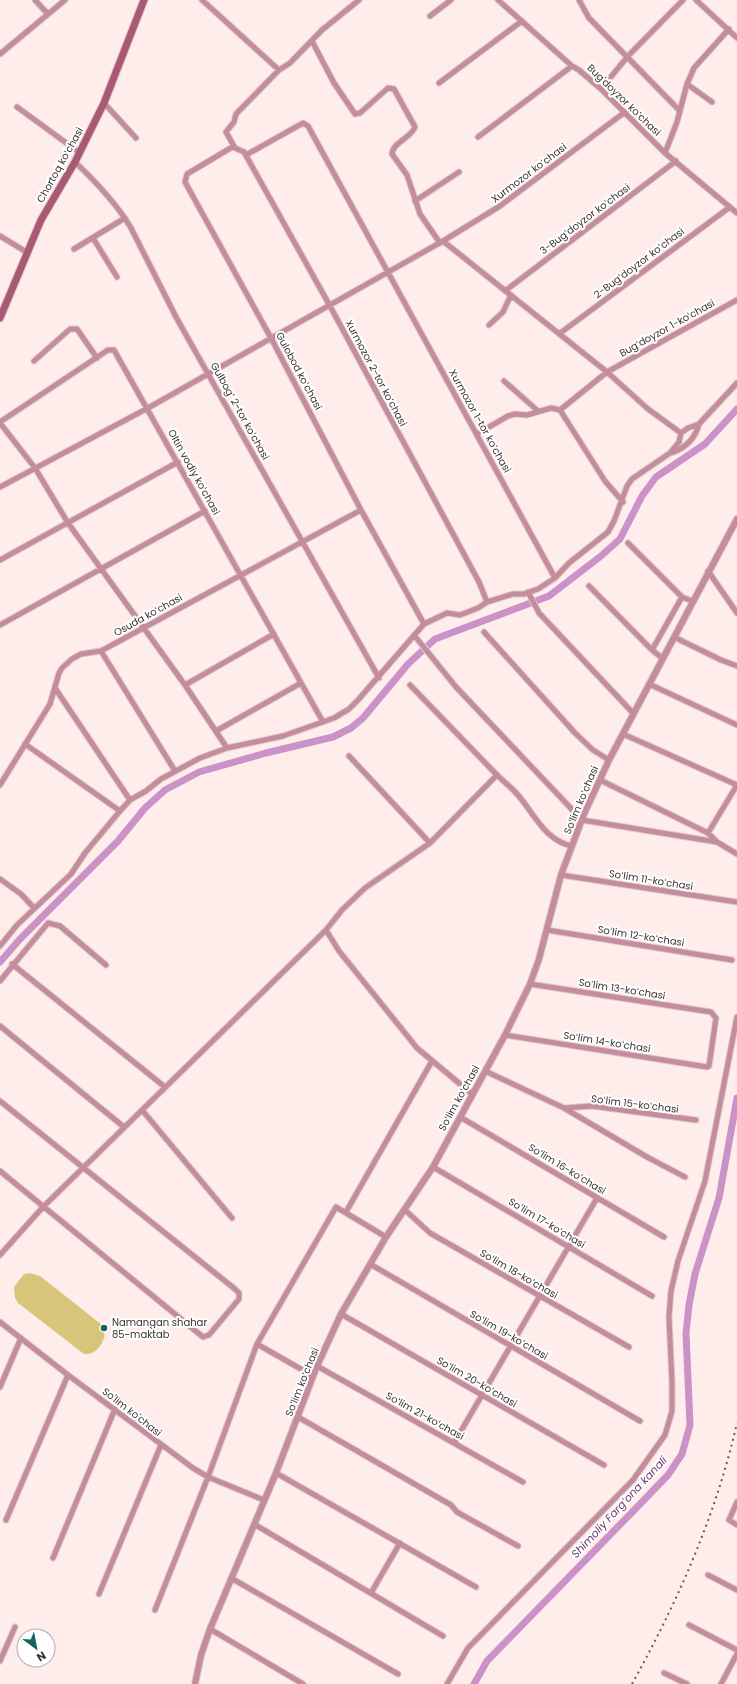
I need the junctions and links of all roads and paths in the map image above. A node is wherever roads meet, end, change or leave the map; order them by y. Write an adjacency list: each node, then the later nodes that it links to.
1 (36, 0): 11 (street)
2 (65, 0): 11 (street)
3 (144, 0): 25 (main road, Chortoq koʻchasi)
4 (202, 0): 20 (street)
5 (359, 0): 16 (street)
6 (451, 0): 12 (street)
7 (498, 0): 13 (street, Bug'doyzor koʻchasi)
8 (579, 0): 18 (street)
9 (683, 0): 18 (street)
10 (696, 0): 14 (street)
11 (48, 14): 17 (street)
12 (430, 16)
13 (522, 21): 19 (street, Bug'doyzor koʻchasi); 21 (street)
14 (729, 29): 15 (street); 22 (street)
15 (737, 38)
16 (312, 41): 20 (street); 38 (street)
17 (0, 54)
18 (628, 56): 23 (street); 27 (street)
19 (572, 66): 23 (street, Bug'doyzor koʻchasi); 30 (street)
20 (279, 70): 31 (street)
21 (439, 83)
22 (687, 84): 24 (street); 27 (street)
23 (601, 89): 28 (street, Bug'doyzor koʻchasi)
24 (712, 102)
25 (104, 103): 29 (street); 32 (main road, Chortoq koʻchasi)
26 (17, 108): 32 (street)
27 (680, 110): 33 (street)
28 (625, 112): 33 (street, Bug'doyzor koʻchasi); 44 (street, Xurmozor koʻchasi)
29 (136, 138)
30 (478, 138)
31 (234, 146): 34 (street); 56 (street, Gulobod koʻchasi)
32 (80, 153): 36 (main road, Chortoq koʻchasi)
33 (665, 153): 35 (street, Bug'doyzor koʻchasi)
34 (246, 155): 47 (street, Xurmozor 1-tor koʻchasi); 52 (street, Xurmozor 2-tor koʻchasi)
35 (676, 161): 39 (street, Bug'doyzor koʻchasi); 49 (street, 3-Bugʻdoyzor koʻchasi)
36 (75, 162): 41 (street, Gulbogʻ 2-tor koʻchasi); 46 (main road, Chortoq koʻchasi)
37 (459, 172): 38 (street)
38 (414, 201): 44 (street)
39 (730, 207): 40 (street, Bug'doyzor koʻchasi); 55 (street, 2-Bugʻdoyzor koʻchasi)
40 (737, 213)
41 (125, 218): 43 (street); 60 (street, Gulbogʻ 2-tor koʻchasi)
42 (0, 236): 46 (street)
43 (93, 238): 45 (street); 48 (street)
44 (442, 242): 47 (street, Xurmozor koʻchasi); 49 (street)
45 (74, 249)
46 (28, 253): 53 (main road, Chortoq koʻchasi)
47 (388, 273): 52 (street, Xurmozor koʻchasi); 69 (street, Xurmozor 1-tor koʻchasi)
48 (116, 276)
49 (506, 291): 50 (street)
50 (511, 295): 54 (street); 55 (street)
51 (737, 300): 59 (street, Bugʻdoyzor 1-koʻchasi)
52 (330, 306): 56 (street, Xurmozor koʻchasi); 90 (street, Xurmozor 2-tor koʻchasi)
53 (0, 318)
54 (489, 325)
55 (559, 334): 59 (street)
56 (272, 338): 60 (street, Xurmozor koʻchasi); 75 (street, Gulobod koʻchasi)
57 (97, 358): 58 (street); 63 (street, Oltin vodiy koʻchasi); 66 (street, Oltin vodiy koʻchasi)
58 (34, 361)
59 (607, 372): 64 (street, Bugʻdoyzor 1-koʻchasi); 68 (street)
60 (209, 374): 63 (street, Xurmozor koʻchasi); 79 (street, Gulbogʻ 2-tor koʻchasi)
61 (504, 381): 65 (street)
62 (737, 383): 67 (street)
63 (148, 408): 71 (street, Oltin vodiy koʻchasi); 72 (street, Xurmozor koʻchasi)
64 (560, 410): 65 (street); 74 (street)
65 (538, 411): 69 (street)
66 (0, 422): 72 (street)
67 (699, 424): 68 (street); 70 (street)
68 (682, 433): 70 (street)
69 (477, 434): 85 (street, Xurmozor 1-tor koʻchasi)
70 (670, 453): 74 (street)
71 (178, 462): 76 (street, Oltin vodiy koʻchasi); 78 (street)
72 (34, 468): 73 (street, Xurmozor koʻchasi); 78 (street)
73 (0, 487)
74 (623, 502): 85 (street)
75 (361, 510): 79 (street, Osuda koʻchasi); 92 (street, Gulobod koʻchasi)
76 (205, 512): 82 (street); 84 (street, Oltin vodiy koʻchasi)
77 (737, 520): 83 (street, Soʻlim koʻchasi)
78 (68, 522): 81 (street); 82 (street)
79 (303, 542): 84 (street, Osuda koʻchasi); 103 (street, Gulbogʻ 2-tor koʻchasi)
80 (628, 543): 88 (street)
81 (0, 560)
82 (100, 569): 93 (street); 94 (street)
83 (708, 571): 89 (street, Soʻlim koʻchasi); 91 (street)
84 (241, 575): 94 (street, Osuda koʻchasi); 96 (street, Oltin vodiy koʻchasi)
85 (555, 578): 87 (street)
86 (589, 586): 99 (street)
87 (529, 594): 90 (street); 109 (street)
88 (682, 596): 89 (street); 99 (street)
89 (692, 601): 98 (street, Soʻlim koʻchasi)
90 (488, 602): 92 (street)
91 (737, 613)
92 (424, 624): 97 (street)
93 (0, 625)
94 (143, 628): 100 (street, Osuda koʻchasi); 106 (street)
95 (484, 632): 117 (street)
96 (274, 634): 104 (street, Oltin vodiy koʻchasi); 106 (street)
97 (416, 636): 103 (street); 125 (street)
98 (674, 637): 101 (street, Soʻlim koʻchasi); 102 (street)
99 (652, 650): 101 (street)
100 (101, 651): 108 (street, Osuda koʻchasi); 118 (street)
101 (662, 658): 105 (street, Soʻlim koʻchasi)
102 (737, 666)
103 (379, 678): 110 (street)
104 (301, 683): 110 (street, Oltin vodiy koʻchasi); 112 (street)
105 (649, 684): 109 (street, Soʻlim koʻchasi); 111 (street)
106 (185, 685): 112 (street)
107 (410, 685): 119 (street)
108 (55, 688): 114 (street, Osuda koʻchasi); 123 (street)
109 (633, 713): 113 (street, Soʻlim koʻchasi)
110 (323, 722): 115 (street)
111 (737, 725)
112 (216, 731): 115 (street)
113 (623, 734): 117 (street, Soʻlim koʻchasi); 122 (street)
114 (25, 744): 121 (street, Osuda koʻchasi); 124 (street)
115 (227, 748): 118 (street)
116 (349, 756): 128 (street)
117 (609, 760): 120 (street, Soʻlim koʻchasi)
118 (175, 771): 123 (street)
119 (497, 775): 128 (street); 129 (street)
120 (600, 780): 125 (street, Soʻlim koʻchasi); 126 (street)
121 (0, 785)
122 (737, 785): 126 (street)
123 (130, 800): 124 (street)
124 (120, 811): 134 (street)
125 (582, 820): 127 (street); 129 (street, Soʻlim koʻchasi)
126 (708, 833): 127 (street)
127 (717, 842): 130 (street)
128 (430, 843): 135 (street)
129 (572, 846): 131 (street, Soʻlim koʻchasi)
130 (737, 854)
131 (562, 875): 133 (street, Soʻlim 11-koʻchasi); 136 (street, Soʻlim koʻchasi)
132 (0, 879): 134 (street)
133 (737, 902)
134 (34, 908): 137 (street)
135 (326, 930): 146 (street); 149 (street)
136 (547, 930): 138 (street, Soʻlim 12-koʻchasi); 142 (street, Soʻlim koʻchasi)
137 (0, 946)
138 (732, 960)
139 (12, 964): 140 (street); 141 (street); 149 (street)
140 (106, 965)
141 (0, 981)
142 (530, 984): 145 (street, Soʻlim koʻchasi); 147 (street, Soʻlim 13-koʻchasi)
143 (737, 1017): 219 (street)
144 (0, 1026): 156 (street)
145 (505, 1035): 147 (street, Soʻlim 14-koʻchasi); 148 (street, Soʻlim koʻchasi)
146 (432, 1061): 150 (street); 164 (street)
147 (707, 1068)
148 (485, 1072): 150 (street, Soʻlim koʻchasi); 152 (street, Soʻlim 15-koʻchasi)
149 (165, 1087): 153 (street)
150 (472, 1094): 154 (street, Soʻlim koʻchasi)
151 (0, 1101): 158 (street)
152 (564, 1108): 155 (street, Soʻlim 15-koʻchasi); 160 (street)
153 (142, 1110): 156 (street); 165 (street)
154 (460, 1117): 157 (street, Soʻlim koʻchasi); 161 (street, Soʻlim 16-koʻchasi)
155 (696, 1120)
156 (124, 1127): 158 (street)
157 (433, 1166): 163 (street, Soʻlim koʻchasi); 168 (street, Soʻlim 17-koʻchasi)
158 (83, 1168): 162 (street); 162 (street)
159 (0, 1171): 162 (street)
160 (685, 1177)
161 (597, 1198): 167 (street, Soʻlim 16-koʻchasi); 168 (street)
162 (43, 1207): 169 (street)
163 (405, 1210): 166 (street, Soʻlim koʻchasi); 171 (street, Soʻlim 18-koʻchasi)
164 (346, 1212): 166 (street); 176 (street)
165 (232, 1218)
166 (386, 1237): 170 (street, Soʻlim koʻchasi)
167 (664, 1237)
168 (569, 1247): 171 (street); 172 (street, Soʻlim 17-koʻchasi)
169 (0, 1255)
170 (370, 1264): 173 (street, Soʻlim koʻchasi); 177 (street, Soʻlim 19-koʻchasi)
171 (540, 1296): 177 (street); 178 (street, Soʻlim 18-koʻchasi)
172 (652, 1296)
173 (341, 1314): 179 (street, Soʻlim koʻchasi); 183 (street, Soʻlim 20-koʻchasi)
174 (0, 1322): 175 (street, So'lim ko'chasi)
175 (21, 1338): 180 (street, So'lim ko'chasi); 182 (street)
176 (257, 1344): 181 (street); 191 (street)
177 (511, 1346): 183 (street); 186 (street, Soʻlim 19-koʻchasi)
178 (629, 1347)
179 (317, 1366): 181 (street, Soʻlim koʻchasi); 187 (street, Soʻlim 21-koʻchasi)
180 (68, 1376): 184 (street, So'lim ko'chasi); 195 (street)
181 (313, 1376): 185 (street, Soʻlim koʻchasi)
182 (0, 1387)
183 (482, 1395): 187 (street); 189 (street, Soʻlim 20-koʻchasi)
184 (115, 1409): 188 (street, So'lim ko'chasi); 200 (street)
185 (298, 1417): 190 (street, Soʻlim koʻchasi); 199 (street)
186 (640, 1421)
187 (454, 1444): 192 (street, Soʻlim 21-koʻchasi)
188 (160, 1445): 191 (street, So'lim ko'chasi); 206 (street)
189 (604, 1465)
190 (276, 1473): 193 (street, Soʻlim koʻchasi); 198 (street)
191 (208, 1477): 193 (street, So'lim ko'chasi); 207 (street)
192 (523, 1482)
193 (264, 1500): 196 (street, Soʻlim koʻchasi)
194 (737, 1502): 197 (street)
195 (6, 1520)
196 (254, 1524): 202 (street, Soʻlim koʻchasi); 205 (street)
197 (737, 1525)
198 (400, 1543): 203 (street); 205 (street)
199 (518, 1546)
200 (52, 1558)
201 (708, 1576): 204 (street)
202 (231, 1578): 210 (street, Soʻlim koʻchasi); 216 (street)
203 (476, 1587)
204 (737, 1590)
205 (371, 1593): 211 (street)
206 (99, 1594)
207 (155, 1610)
208 (689, 1626): 212 (street)
209 (15, 1627): 214 (street)
210 (210, 1629): 217 (street, Soʻlim koʻchasi); 218 (street)
211 (443, 1636)
212 (737, 1650)
213 (737, 1654): 221 (street)
214 (0, 1661)
215 (664, 1672): 220 (street)
216 (398, 1674)
217 (195, 1684)
218 (303, 1684)
219 (447, 1684)
220 (687, 1684)
221 (721, 1684)

